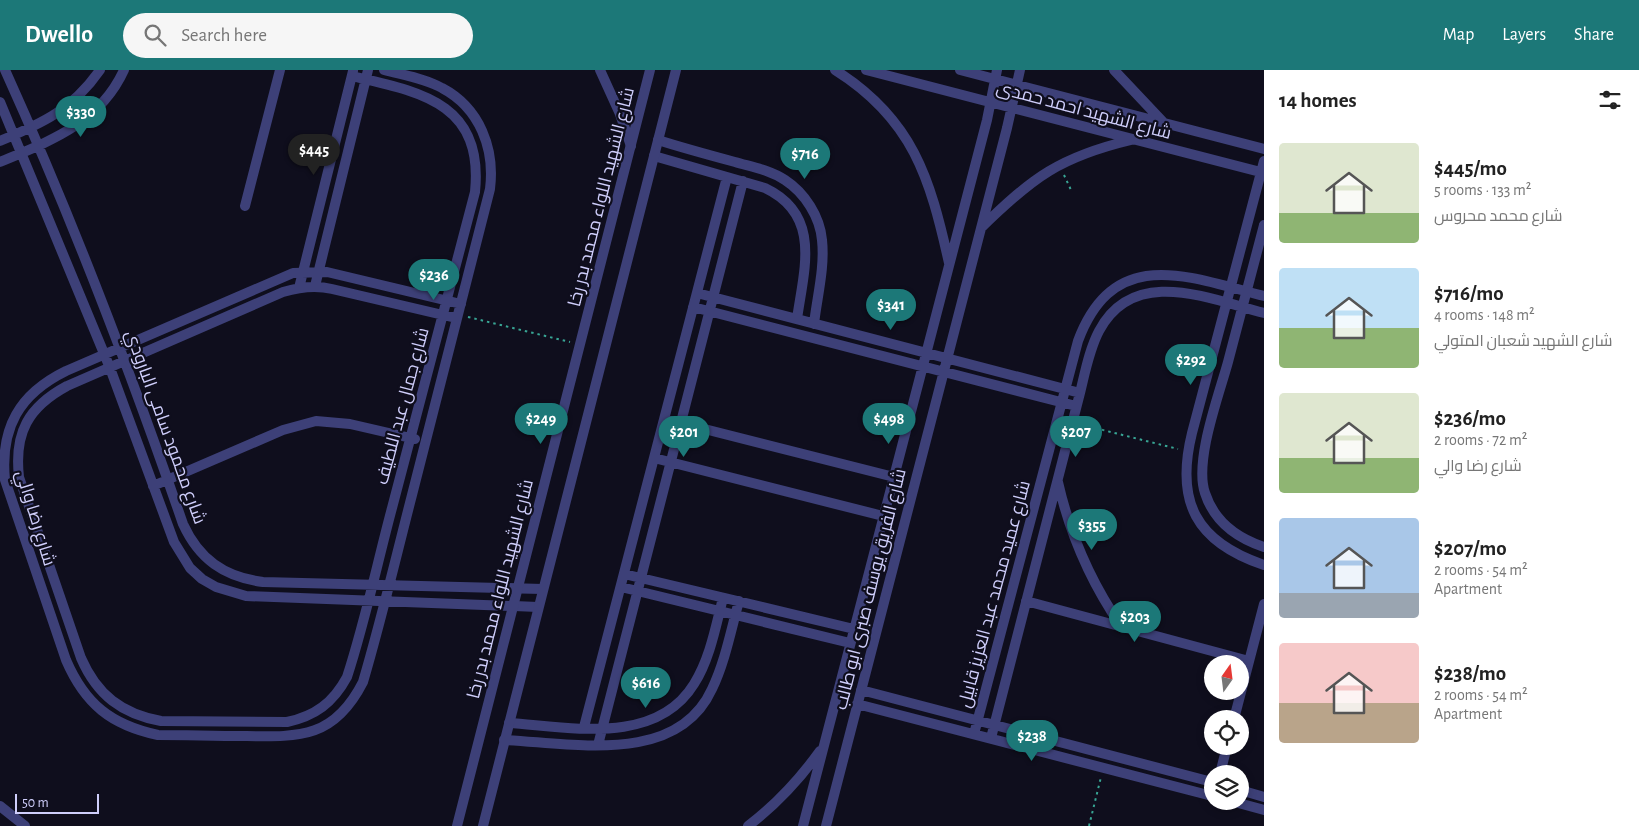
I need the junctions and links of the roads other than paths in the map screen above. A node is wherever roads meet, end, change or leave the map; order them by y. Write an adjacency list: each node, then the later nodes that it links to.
1 (5, 70): 22 (street, شارع محمود سامى البارودي)
2 (100, 70): 22 (street)
3 (124, 70): 27 (street)
4 (280, 70): 37 (street)
5 (384, 70): 53 (street, شارع جمال عبد اللطيف)
6 (600, 70): 28 (street)
7 (650, 70): 28 (street, شارع الشهيد اللواء محمد بدر رخا)
8 (835, 70): 40 (street)
9 (866, 70): 19 (street, شارع الشهيد احمد حمدى)
10 (960, 70): 16 (street, شارع الشهيد احمد حمدى)
11 (1020, 70): 17 (street, شارع الفريق يوسف صبرى ابو طالب)
12 (1114, 70): 21 (street)
13 (676, 71): 25 (street)
14 (353, 73): 15 (street, شارع جمال عبد اللطيف); 42 (street)
15 (367, 74): 43 (street); 52 (street, شارع جمال عبد اللطيف)
16 (996, 74): 17 (street, شارع الشهيد احمد حمدى); 19 (street, شارع الفريق يوسف صبرى ابو طالب)
17 (1016, 84): 20 (street, شارع الفريق يوسف صبرى ابو طالب); 21 (street, شارع الشهيد احمد حمدى)
18 (0, 102): 23 (street, شارع محمود سامى البارودي)
19 (990, 103): 20 (street, شارع الشهيد احمد حمدى); 40 (street, شارع الفريق يوسف صبرى ابو طالب)
20 (1012, 108): 24 (street, شارع الشهيد احمد حمدى); 39 (street, شارع الفريق يوسف صبرى ابو طالب)
21 (1164, 123): 29 (street, شارع الشهيد احمد حمدى)
22 (31, 128): 23 (street); 27 (street, شارع محمود سامى البارودي)
23 (14, 135): 26 (street); 30 (street, شارع محمود سامى البارودي)
24 (1132, 139): 34 (street, شارع الشهيد احمد حمدى); 39 (street)
25 (658, 140): 31 (street); 62 (street)
26 (0, 141)
27 (39, 145): 30 (street); 41 (street, شارع محمود سامى البارودي)
28 (631, 146): 95 (street, شارع الشهيد اللواء محمد بدر رخا)
29 (1264, 148)
30 (22, 153): 33 (street); 44 (street, شارع محمود سامى البارودي)
31 (654, 156): 35 (street); 96 (street)
32 (1264, 161): 34 (street)
33 (0, 162)
34 (1262, 173): 47 (street)
35 (727, 177): 36 (street); 49 (street)
36 (743, 181): 51 (street); 61 (street)
37 (245, 206)
38 (1264, 226): 48 (street)
39 (980, 229): 66 (street, شارع الفريق يوسف صبرى ابو طالب)
40 (949, 264): 64 (street, شارع الفريق يوسف صبرى ابو طالب)
41 (88, 266): 44 (street); 63 (street, شارع محمود سامى البارودي)
42 (304, 271): 43 (street, شارع رضا والي); 46 (street); 63 (street, شارع رضا والي)
43 (319, 271): 45 (street); 52 (street, شارع رضا والي)
44 (72, 274): 65 (street, شارع محمود سامى البارودي)
45 (315, 286): 46 (street, شارع رضا والي); 59 (street, شارع رضا والي)
46 (300, 288): 67 (street, شارع رضا والي)
47 (1230, 288): 48 (street, شارع عميد محمد عبد العزيز قابيل); 54 (street); 71 (street, شارع عميد محمد عبد العزيز قابيل)
48 (1247, 292): 50 (street, شارع عميد محمد عبد العزيز قابيل); 56 (street)
49 (697, 293): 51 (street); 55 (street)
50 (1264, 296)
51 (713, 298): 57 (street); 61 (street)
52 (447, 301): 53 (street, شارع رضا والي); 59 (street, شارع جمال عبد اللطيف)
53 (461, 304): 60 (street, شارع جمال عبد اللطيف)
54 (1226, 304): 56 (street, شارع عميد محمد عبد العزيز قابيل); 72 (street, شارع عميد محمد عبد العزيز قابيل); 87 (street)
55 (693, 307): 57 (street); 75 (street)
56 (1242, 308): 58 (street, شارع عميد محمد عبد العزيز قابيل); 86 (street)
57 (709, 311): 68 (street); 76 (street)
58 (1264, 313)
59 (443, 315): 60 (street, شارع رضا والي); 77 (street, شارع جمال عبد اللطيف)
60 (457, 316): 78 (street, شارع جمال عبد اللطيف)
61 (797, 320): 62 (street)
62 (814, 324): 64 (street)
63 (120, 348): 65 (street, شارع رضا والي); 67 (street, شارع محمود سامى البارودي)
64 (926, 353): 66 (street); 68 (street, شارع الفريق يوسف صبرى ابو طالب)
65 (104, 354): 69 (street, شارع محمود سامى البارودي); 104 (street, شارع رضا والي)
66 (946, 358): 70 (street, شارع الفريق يوسف صبرى ابو طالب); 71 (street)
67 (125, 362): 69 (street, شارع رضا والي); 83 (street, شارع محمود سامى البارودي)
68 (922, 366): 70 (street); 81 (street, شارع الفريق يوسف صبرى ابو طالب)
69 (110, 368): 84 (street, شارع محمود سامى البارودي); 98 (street, شارع رضا والي)
70 (942, 372): 73 (street); 115 (street, شارع الفريق يوسف صبرى ابو طالب)
71 (1065, 389): 72 (street); 73 (street, شارع عميد محمد عبد العزيز قابيل)
72 (1080, 393): 74 (street, شارع عميد محمد عبد العزيز قابيل)
73 (1062, 402): 74 (street); 88 (street, شارع عميد محمد عبد العزيز قابيل)
74 (1076, 406): 82 (street, شارع عميد محمد عبد العزيز قابيل)
75 (664, 419): 76 (street); 79 (street)
76 (680, 422): 80 (street); 81 (street)
77 (411, 438): 78 (street); 83 (street); 92 (street, شارع جمال عبد اللطيف)
78 (425, 441): 93 (street, شارع جمال عبد اللطيف)
79 (654, 458): 80 (street); 90 (street)
80 (670, 462): 85 (street); 91 (street)
81 (894, 477): 85 (street, شارع الفريق يوسف صبرى ابو طالب)
82 (1058, 479): 89 (street, شارع عميد محمد عبد العزيز قابيل); 110 (street)
83 (168, 480): 84 (street); 92 (street, شارع محمود سامى البارودي)
84 (153, 486): 100 (street, شارع محمود سامى البارودي)
85 (883, 516): 111 (street, شارع الفريق يوسف صبرى ابو طالب)
86 (1264, 547)
87 (1264, 565)
88 (1018, 566): 89 (street); 117 (street, شارع عميد محمد عبد العزيز قابيل)
89 (1034, 570): 103 (street, شارع عميد محمد عبد العزيز قابيل)
90 (624, 574): 91 (street); 94 (street)
91 (640, 577): 97 (street); 99 (street)
92 (372, 584): 93 (street, شارع محمود سامى البارودي); 100 (street, شارع رضا والي)
93 (389, 584): 95 (street, شارع محمود سامى البارودي); 101 (street, شارع رضا والي)
94 (621, 587): 97 (street); 121 (street)
95 (517, 588): 96 (street, شارع محمود سامى البارودي); 106 (street, شارع الشهيد اللواء محمد بدر رخا)
96 (543, 589): 107 (street)
97 (637, 591): 108 (street); 122 (street)
98 (60, 597): 104 (street); 118 (street, شارع رضا والي)
99 (723, 598): 102 (street); 108 (street)
100 (368, 600): 101 (street, شارع محمود سامى البارودي); 118 (street, شارع رضا والي)
101 (384, 600): 106 (street, شارع محمود سامى البارودي); 124 (street, شارع رضا والي)
102 (739, 601): 109 (street); 111 (street)
103 (1026, 601): 110 (street); 120 (street, شارع عميد محمد عبد العزيز قابيل)
104 (46, 602): 124 (street, شارع رضا والي)
105 (1264, 604): 114 (street)
106 (513, 606): 107 (street, شارع محمود سامى البارودي); 137 (street, شارع الشهيد اللواء محمد بدر رخا)
107 (538, 607): 119 (street)
108 (720, 612): 109 (street); 122 (street)
109 (735, 615): 112 (street); 127 (street)
110 (1121, 626): 113 (street)
111 (854, 630): 112 (street, شارع الفريق يوسف صبرى ابو طالب)
112 (850, 644): 128 (street, شارع الفريق يوسف صبرى ابو طالب)
113 (1227, 655)
114 (1249, 661)
115 (861, 690): 116 (street, شارع الفريق يوسف صبرى ابو طالب); 117 (street, شارع عميد محمد عبد العزيز قابيل)
116 (857, 704): 123 (street, شارع عميد محمد عبد العزيز قابيل); 141 (street, شارع الفريق يوسف صبرى ابو طالب)
117 (978, 721): 120 (street, شارع عميد محمد عبد العزيز قابيل); 123 (street, شارع عميد محمد عبد العزيز قابيل)
118 (243, 722): 124 (street)
119 (508, 723): 121 (street); 126 (street)
120 (994, 725): 125 (street, شارع عميد محمد عبد العزيز قابيل); 129 (street, شارع عميد محمد عبد العزيز قابيل)
121 (584, 728): 122 (street)
122 (601, 728): 127 (street)
123 (974, 734): 125 (street, شارع عميد محمد عبد العزيز قابيل)
124 (244, 736)
125 (991, 738): 131 (street, شارع عميد محمد عبد العزيز قابيل)
126 (504, 740): 127 (street); 138 (street)
127 (598, 745)
128 (824, 746): 139 (street); 140 (street, شارع الفريق يوسف صبرى ابو طالب)
129 (1204, 780)
130 (1249, 793): 132 (street)
131 (1204, 794)
132 (1264, 797)
133 (0, 806): 136 (street)
134 (1249, 806): 135 (street)
135 (1264, 810)
136 (25, 826)
137 (457, 826)
138 (483, 826)
139 (748, 826)
140 (803, 826)
141 (826, 826)

